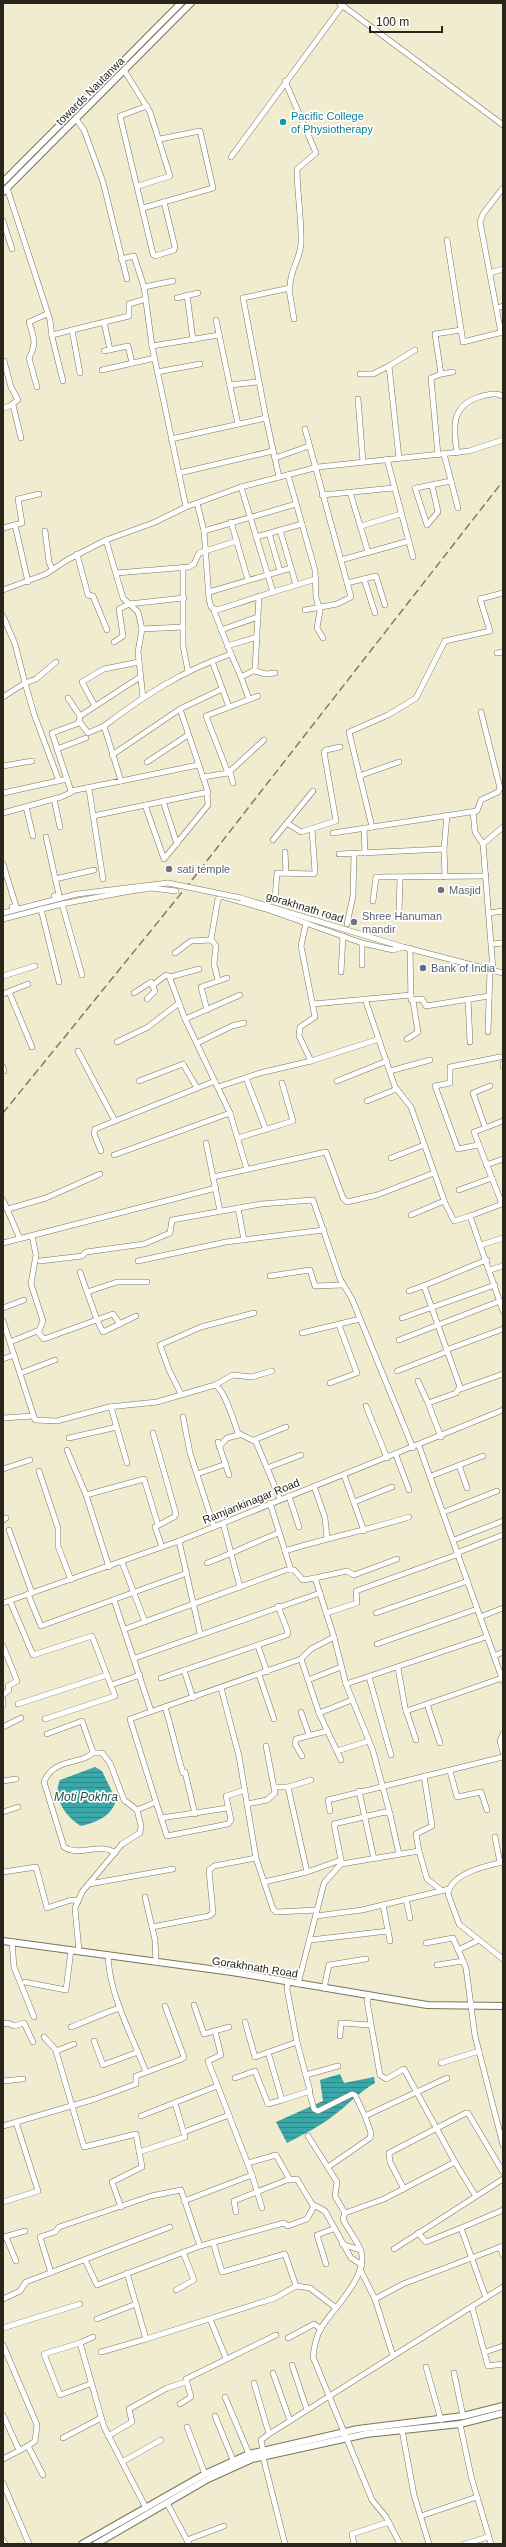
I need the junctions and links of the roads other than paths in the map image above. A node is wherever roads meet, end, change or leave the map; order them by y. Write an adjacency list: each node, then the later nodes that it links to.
1 (181, 3): 11 (main road)
2 (192, 3): 4 (main road, towards Nautanwa)
3 (341, 4): 5 (street); 8 (street)
4 (124, 70): 6 (street); 7 (main road, towards Nautanwa)
5 (285, 81): 10 (street); 26 (street)
6 (147, 106): 9 (street); 12 (street)
7 (76, 119): 14 (main road, towards Nautanwa); 20 (street)
8 (503, 125)
9 (160, 139): 12 (street); 15 (street)
10 (231, 157)
11 (3, 182)
12 (138, 186): 16 (street)
13 (503, 188): 22 (street)
14 (5, 190): 33 (street)
15 (164, 202): 16 (street); 16 (street)
16 (143, 208)
17 (3, 221): 19 (street)
18 (447, 240): 38 (street)
19 (12, 248)
20 (121, 259): 23 (street); 25 (street)
21 (503, 269): 22 (street)
22 (490, 273): 32 (street)
23 (127, 278)
24 (173, 281): 25 (street)
25 (144, 287): 30 (street)
26 (289, 289): 34 (street); 59 (street)
27 (198, 293): 28 (street)
28 (187, 295): 29 (street); 42 (street)
29 (176, 298)
30 (146, 299): 36 (street); 43 (street)
31 (503, 306): 32 (street)
32 (497, 308): 39 (street)
33 (47, 314): 40 (street); 61 (street)
34 (294, 319)
35 (216, 320): 41 (street)
36 (104, 322): 37 (street); 44 (street)
37 (72, 330): 40 (street); 55 (street)
38 (461, 330): 39 (street); 57 (street)
39 (502, 332)
40 (52, 335): 58 (street)
41 (219, 335): 42 (street); 60 (street)
42 (193, 340): 43 (street)
43 (152, 346): 47 (street)
44 (110, 350): 46 (street); 49 (street)
45 (415, 350): 51 (street)
46 (104, 351)
47 (155, 358): 49 (street); 53 (street)
48 (4, 361): 64 (street)
49 (132, 363): 52 (street)
50 (200, 364): 53 (street)
51 (389, 366): 56 (street); 77 (street)
52 (102, 370)
53 (157, 372): 70 (street)
54 (453, 372): 57 (street)
55 (80, 373)
56 (360, 374)
57 (441, 374): 75 (street)
58 (63, 381)
59 (257, 382): 60 (street); 66 (street)
60 (230, 385): 67 (street)
61 (37, 387)
62 (503, 396): 74 (street)
63 (358, 399): 79 (street)
64 (12, 404): 65 (street); 69 (street)
65 (3, 408)
66 (266, 418): 67 (street); 73 (street)
67 (238, 424): 70 (street)
68 (305, 429): 72 (street)
69 (21, 438)
70 (171, 439): 81 (street)
71 (503, 440): 74 (street)
72 (309, 446): 76 (street); 80 (street)
73 (273, 450): 76 (street); 81 (street)
74 (457, 453): 75 (street)
75 (441, 455): 77 (street); 84 (street)
76 (275, 458): 83 (street)
77 (400, 458): 78 (street)
78 (387, 459): 79 (street); 87 (street)
79 (363, 462): 80 (street)
80 (314, 468): 82 (street); 90 (street)
81 (178, 473): 93 (street)
82 (288, 475): 83 (street); 92 (street)
83 (279, 477): 86 (street)
84 (451, 481): 85 (street); 94 (street)
85 (432, 485): 85 (street)
86 (240, 487): 91 (street); 96 (street)
87 (394, 488): 88 (street); 95 (street)
88 (350, 492): 90 (street); 100 (street)
89 (39, 494): 99 (street)
90 (322, 494): 114 (street)
91 (197, 503): 93 (street); 104 (street)
92 (296, 504): 96 (street); 98 (street)
93 (186, 507): 107 (street)
94 (458, 508)
95 (401, 514): 100 (street); 109 (street)
96 (250, 517): 97 (street); 106 (street)
97 (231, 522): 104 (street); 108 (street)
98 (302, 524): 102 (street); 121 (street)
99 (15, 525): 101 (street); 124 (street)
100 (361, 526): 111 (street)
101 (3, 528)
102 (280, 530): 105 (street); 116 (street)
103 (45, 531): 117 (street)
104 (204, 531): 110 (street)
105 (269, 533): 106 (street); 118 (street)
106 (256, 537): 120 (street)
107 (106, 540): 112 (street); 119 (street)
108 (237, 541): 110 (street); 123 (street)
109 (409, 541): 111 (street); 113 (street)
110 (206, 551): 115 (street); 128 (street)
111 (368, 552): 114 (street)
112 (76, 554): 117 (street); 143 (street)
113 (413, 557)
114 (341, 560): 125 (street)
115 (183, 567): 119 (street); 132 (street)
116 (291, 568): 118 (street); 126 (street)
117 (52, 569): 124 (street)
118 (280, 571): 120 (street)
119 (116, 573): 133 (street)
120 (267, 574): 123 (street); 129 (street)
121 (316, 578): 126 (street); 135 (street)
122 (364, 579): 125 (street); 134 (street); 138 (street)
123 (248, 580): 128 (street)
124 (28, 582): 127 (street)
125 (347, 584): 135 (street)
126 (296, 585): 129 (street)
127 (3, 590)
128 (209, 592): 136 (street)
129 (273, 592): 131 (street)
130 (503, 593): 185 (street)
131 (259, 596): 136 (street); 140 (street)
132 (184, 598): 133 (street); 141 (street)
133 (129, 604): 142 (street); 147 (street)
134 (385, 605)
135 (319, 606): 137 (street); 146 (street)
136 (215, 609): 144 (street)
137 (305, 610)
138 (374, 613)
139 (3, 616): 160 (street)
140 (258, 617): 144 (street); 145 (street)
141 (183, 627): 142 (street); 155 (street)
142 (142, 629): 154 (street)
143 (107, 630)
144 (221, 630): 148 (street)
145 (257, 637): 148 (street); 156 (street)
146 (323, 638)
147 (114, 642)
148 (227, 646): 151 (street)
149 (503, 652): 150 (street)
150 (497, 653)
151 (231, 654): 152 (street); 159 (street)
152 (212, 661): 155 (street); 161 (street)
153 (56, 662): 160 (street)
154 (139, 662): 158 (street); 167 (street)
155 (188, 671): 165 (street)
156 (255, 671): 157 (street); 159 (street)
157 (275, 673)
158 (140, 677): 165 (street); 167 (street)
159 (241, 677): 166 (street)
160 (25, 683): 163 (street); 188 (street)
161 (222, 689): 168 (street); 169 (street)
162 (258, 696): 166 (street)
163 (3, 697)
164 (68, 698): 171 (street)
165 (143, 698): 172 (street)
166 (249, 699): 168 (street)
167 (95, 706): 171 (street)
168 (229, 707): 184 (street)
169 (180, 710): 173 (street); 178 (street)
170 (481, 712): 200 (street)
171 (80, 719): 172 (street); 177 (street)
172 (104, 726): 178 (street)
173 (188, 735): 180 (street); 182 (street)
174 (86, 738): 177 (street)
175 (264, 740): 184 (street)
176 (340, 747): 209 (street)
177 (57, 748): 187 (street)
178 (112, 755): 189 (street)
179 (32, 761): 183 (street)
180 (147, 762)
181 (399, 762): 185 (street)
182 (198, 765): 186 (street); 189 (street)
183 (3, 766)
184 (229, 772): 186 (street); 190 (street)
185 (359, 776): 206 (street)
186 (203, 777): 195 (street)
187 (67, 779): 188 (street); 193 (street)
188 (59, 781): 194 (street)
189 (121, 781): 191 (street)
190 (233, 783)
191 (89, 789): 193 (street); 203 (street)
192 (314, 791): 204 (street)
193 (72, 792): 196 (street)
194 (3, 793)
195 (206, 793): 197 (street); 214 (street)
196 (54, 799): 199 (street); 205 (street)
197 (163, 802): 198 (street); 214 (street)
198 (145, 805): 203 (street); 214 (street)
199 (26, 807): 201 (street); 211 (street)
200 (472, 812): 202 (street); 215 (street)
201 (3, 813)
202 (447, 815): 206 (street); 216 (street)
203 (94, 816): 228 (street)
204 (287, 823): 209 (street); 213 (street)
205 (60, 827)
206 (372, 827): 208 (street)
207 (503, 827): 215 (street)
208 (364, 828): 210 (street); 218 (street)
209 (312, 829): 223 (street)
210 (333, 833)
211 (33, 836)
212 (46, 837): 227 (street)
213 (273, 840)
214 (177, 844)
215 (483, 844): 224 (street)
216 (444, 849): 218 (street); 226 (street)
217 (285, 852): 223 (street)
218 (365, 853): 220 (street)
219 (339, 854): 220 (street)
220 (354, 854): 242 (street)
221 (3, 864): 229 (street)
222 (94, 870): 227 (street)
223 (286, 873): 231 (street)
224 (486, 876): 226 (street); 239 (street)
225 (400, 878): 226 (street); 232 (street); 238 (street)
226 (446, 878)
227 (55, 879): 234 (street)
228 (104, 879)
229 (6, 884): 234 (street)
230 (176, 891): 233 (street)
231 (275, 899)
232 (373, 901)
233 (62, 904): 235 (street); 257 (street)
234 (16, 906): 237 (street)
235 (41, 909): 240 (street); 262 (street)
236 (503, 911): 239 (street)
237 (3, 912): 248 (street, gorakhnath road, bridge)
238 (399, 913)
239 (489, 913): 247 (street)
240 (3, 919)
241 (306, 923): 243 (street); 244 (street); 275 (street)
242 (347, 924)
243 (343, 936): 245 (street); 255 (street)
244 (211, 940): 250 (street); 261 (street)
245 (362, 943): 248 (street); 251 (street)
246 (503, 943): 247 (street)
247 (492, 944): 254 (street)
248 (403, 946): 249 (street, gorakhnath road)
249 (410, 948): 254 (street, gorakhnath road); 270 (street)
250 (175, 953)
251 (362, 965)
252 (35, 966): 258 (street)
253 (199, 969): 259 (street)
254 (491, 970): 256 (street, gorakhnath road); 269 (street)
255 (341, 972)
256 (503, 973)
257 (82, 975)
258 (3, 976)
259 (170, 977): 264 (street); 274 (street)
260 (227, 978): 261 (street)
261 (218, 980): 276 (street)
262 (59, 982)
263 (28, 984): 265 (street)
264 (152, 985): 266 (street); 271 (street)
265 (9, 992): 267 (street); 285 (street)
266 (134, 993)
267 (3, 994)
268 (240, 995): 276 (street)
269 (489, 996): 273 (street); 279 (street)
270 (412, 998): 272 (street); 273 (street); 281 (street)
271 (146, 999)
272 (365, 999): 275 (street); 280 (street)
273 (468, 999): 283 (street)
274 (179, 1003): 277 (street); 282 (street)
275 (312, 1004): 289 (street)
276 (206, 1010): 277 (street)
277 (185, 1019): 284 (street)
278 (244, 1023): 284 (street)
279 (488, 1032)
280 (379, 1038): 289 (street); 290 (street)
281 (407, 1039)
282 (117, 1042)
283 (470, 1042)
284 (197, 1043): 294 (street)
285 (32, 1047)
286 (78, 1051): 303 (street)
287 (500, 1057): 310 (street)
288 (430, 1060): 291 (street)
289 (311, 1061): 292 (street)
290 (387, 1061): 291 (street); 295 (street)
291 (390, 1071): 300 (street)
292 (246, 1078): 298 (street); 306 (street)
293 (139, 1081): 299 (street)
294 (215, 1081): 298 (street); 299 (street)
295 (337, 1081)
296 (282, 1083): 306 (street)
297 (490, 1086): 305 (street)
298 (218, 1087): 302 (street)
299 (197, 1088): 303 (street)
300 (397, 1089): 301 (street); 309 (street)
301 (367, 1101)
302 (230, 1113): 307 (street); 312 (street)
303 (115, 1121): 311 (street)
304 (503, 1121): 305 (street)
305 (485, 1127): 310 (street)
306 (266, 1130): 307 (street)
307 (238, 1138): 316 (street)
308 (206, 1143): 319 (street)
309 (424, 1145): 313 (street); 317 (street)
310 (478, 1145): 315 (street)
311 (101, 1151)
312 (114, 1155)
313 (391, 1158)
314 (503, 1160): 315 (street)
315 (486, 1165): 320 (street)
316 (247, 1170): 317 (street); 319 (street)
317 (434, 1173): 324 (street)
318 (100, 1174): 326 (street)
319 (213, 1177): 321 (street)
320 (492, 1178): 322 (street); 329 (street)
321 (216, 1188): 327 (street); 331 (street)
322 (459, 1190)
323 (3, 1200): 326 (street)
324 (444, 1201): 328 (street); 329 (street)
325 (238, 1208): 327 (street); 330 (street); 334 (street)
326 (8, 1210): 333 (street)
327 (220, 1211): 337 (street)
328 (411, 1215)
329 (470, 1216): 336 (street)
330 (324, 1230): 334 (street); 345 (street)
331 (32, 1236): 333 (street); 365 (street)
332 (503, 1238): 336 (street)
333 (20, 1239): 335 (street)
334 (244, 1240): 339 (street)
335 (3, 1243)
336 (481, 1245): 338 (street)
337 (40, 1260)
338 (487, 1260): 341 (street); 347 (street)
339 (138, 1261)
340 (503, 1266): 341 (street)
341 (490, 1270): 346 (street)
342 (80, 1272): 349 (street)
343 (270, 1276): 345 (street)
344 (147, 1282): 349 (street)
345 (343, 1285): 358 (street)
346 (495, 1285): 351 (street); 353 (street)
347 (424, 1286): 348 (street); 353 (street)
348 (409, 1291)
349 (87, 1292): 359 (street)
350 (24, 1300): 352 (street)
351 (500, 1301): 354 (street); 363 (street)
352 (3, 1308)
353 (430, 1308): 357 (street); 363 (street)
354 (503, 1311)
355 (254, 1313): 381 (street)
356 (136, 1316): 361 (street)
357 (402, 1318)
358 (360, 1319): 362 (street); 397 (street)
359 (97, 1320): 361 (street); 361 (street); 365 (street)
360 (3, 1321): 368 (street)
361 (120, 1324)
362 (339, 1325): 366 (street); 378 (street)
363 (436, 1326): 367 (street); 369 (street)
364 (503, 1329): 369 (street)
365 (39, 1331): 368 (street)
366 (302, 1333)
367 (399, 1340)
368 (10, 1342): 370 (street)
369 (446, 1351): 374 (street); 380 (street)
370 (14, 1355): 371 (street); 375 (street)
371 (3, 1359)
372 (55, 1360): 375 (street)
373 (272, 1371): 379 (street)
374 (397, 1371)
375 (20, 1373): 386 (street)
376 (503, 1374): 380 (street)
377 (418, 1381): 382 (street)
378 (330, 1383)
379 (216, 1385): 381 (street); 392 (street)
380 (458, 1390): 382 (street)
381 (181, 1394): 384 (street)
382 (428, 1403): 393 (street)
383 (366, 1406): 402 (street)
384 (111, 1407): 386 (street); 389 (street)
385 (503, 1410): 393 (street, Ramjankinagar Road)
386 (33, 1416): 388 (street)
387 (183, 1417): 410 (street)
388 (3, 1418)
389 (117, 1427): 394 (street); 404 (street)
390 (286, 1428): 395 (street)
391 (153, 1433): 428 (street)
392 (240, 1435): 395 (street); 405 (street)
393 (440, 1437): 396 (street, Ramjankinagar Road)
394 (69, 1438)
395 (254, 1440): 407 (street)
396 (420, 1446): 397 (street, Ramjankinagar Road); 413 (street)
397 (413, 1448): 400 (street, Ramjankinagar Road)
398 (67, 1450): 419 (street)
399 (301, 1455): 407 (street)
400 (396, 1455): 402 (street, Ramjankinagar Road); 417 (street)
401 (483, 1456): 406 (street)
402 (387, 1458): 412 (street, Ramjankinagar Road)
403 (30, 1460): 408 (street)
404 (127, 1463)
405 (226, 1464): 410 (street); 411 (street)
406 (458, 1465): 413 (street); 416 (street)
407 (267, 1468): 421 (street)
408 (3, 1469)
409 (38, 1471): 449 (street)
410 (197, 1474): 429 (street)
411 (229, 1475)
412 (344, 1475): 414 (street, Ramjankinagar Road); 422 (street)
413 (431, 1476): 424 (street)
414 (314, 1486): 420 (street, Ramjankinagar Road); 435 (street)
415 (392, 1487): 422 (street)
416 (467, 1488)
417 (409, 1490)
418 (497, 1491): 424 (street)
419 (86, 1495): 428 (street); 445 (street)
420 (289, 1496): 421 (street, Ramjankinagar Road); 430 (street)
421 (280, 1499): 423 (street, Ramjankinagar Road)
422 (354, 1502): 432 (street)
423 (270, 1503): 427 (street, Ramjankinagar Road); 433 (street)
424 (444, 1512): 436 (street)
425 (409, 1517): 432 (street)
426 (503, 1521): 436 (street)
427 (223, 1523): 429 (street, Ramjankinagar Road); 441 (street)
428 (158, 1525): 438 (street)
429 (214, 1527): 437 (street, Ramjankinagar Road)
430 (300, 1527)
431 (9, 1530): 454 (street)
432 (364, 1531): 435 (street)
433 (279, 1533): 439 (street); 441 (street)
434 (503, 1535): 440 (street)
435 (327, 1538): 439 (street)
436 (454, 1540): 440 (street)
437 (179, 1541): 438 (street, Ramjankinagar Road); 447 (street)
438 (162, 1547): 443 (street, Ramjankinagar Road)
439 (285, 1551): 446 (street)
440 (459, 1553): 450 (street); 462 (street)
441 (231, 1554): 444 (street); 451 (street)
442 (398, 1559): 448 (street)
443 (122, 1562): 445 (street, Ramjankinagar Road); 452 (street)
444 (207, 1563)
445 (109, 1567): 449 (street, Ramjankinagar Road)
446 (291, 1570): 448 (street); 451 (street)
447 (187, 1573): 452 (street); 458 (street)
448 (315, 1578): 453 (street)
449 (71, 1580): 454 (street, Ramjankinagar Road)
450 (468, 1581): 461 (street); 463 (street)
451 (240, 1587): 458 (street)
452 (135, 1592): 455 (street); 465 (street)
453 (320, 1593): 459 (street); 462 (street)
454 (30, 1594): 455 (street); 456 (street, Ramjankinagar Road)
455 (114, 1600): 466 (street)
456 (10, 1601): 457 (street, Ramjankinagar Road); 481 (street)
457 (3, 1603)
458 (193, 1604): 465 (street); 467 (street)
459 (278, 1606): 467 (street); 472 (street)
460 (503, 1608): 464 (street)
461 (477, 1609): 464 (street); 470 (street)
462 (326, 1613): 468 (street)
463 (376, 1613)
464 (480, 1617): 469 (street)
465 (145, 1622): 466 (street)
466 (125, 1629): 475 (street)
467 (200, 1633): 475 (street)
468 (334, 1637): 476 (street); 477 (street)
469 (486, 1637): 474 (street); 478 (street)
470 (377, 1644)
471 (3, 1646): 491 (street)
472 (258, 1646): 479 (street); 480 (street)
473 (503, 1652): 474 (street)
474 (494, 1656): 487 (street)
475 (135, 1658): 482 (street)
476 (301, 1659): 480 (street); 486 (street)
477 (341, 1667): 486 (street); 488 (street)
478 (398, 1668): 484 (street); 500 (street)
479 (184, 1670): 485 (street); 492 (street)
480 (267, 1672): 483 (street)
481 (107, 1674): 489 (street); 495 (street)
482 (140, 1675): 489 (street); 499 (street)
483 (258, 1675): 490 (street); 505 (street)
484 (370, 1677): 488 (street); 518 (street)
485 (161, 1678)
486 (308, 1680): 502 (street)
487 (502, 1680): 496 (street)
488 (346, 1684): 494 (street)
489 (111, 1685): 504 (street)
490 (221, 1688): 492 (street); 530 (street)
491 (3, 1695)
492 (193, 1698): 498 (street)
493 (3, 1700): 497 (street)
494 (352, 1700): 502 (street); 512 (street)
495 (18, 1704)
496 (427, 1704): 500 (street); 513 (street)
497 (3, 1705)
498 (165, 1707): 499 (street); 540 (street)
499 (151, 1711): 532 (street)
500 (406, 1711): 511 (street)
501 (301, 1712): 510 (street)
502 (319, 1713): 507 (street)
503 (21, 1718): 506 (street)
504 (45, 1719)
505 (274, 1719)
506 (3, 1727)
507 (327, 1731): 510 (street); 515 (street)
508 (47, 1734): 517 (street)
509 (503, 1734): 516 (street)
510 (309, 1735): 519 (street)
511 (416, 1740)
512 (369, 1742): 515 (street); 527 (street)
513 (440, 1743)
514 (266, 1746): 528 (street)
515 (337, 1751): 521 (street)
516 (503, 1752)
517 (93, 1753): 536 (street); 546 (street)
518 (391, 1755)
519 (302, 1756)
520 (503, 1756): 522 (street)
521 (341, 1760)
522 (450, 1771): 523 (street); 537 (street)
523 (424, 1776): 527 (street); 545 (street)
524 (16, 1779): 526 (street)
525 (311, 1780): 529 (street)
526 (3, 1781)
527 (383, 1786): 531 (street); 541 (street)
528 (276, 1787): 529 (street); 533 (street)
529 (288, 1787): 554 (street)
530 (245, 1790): 533 (street); 535 (street)
531 (359, 1791): 538 (street); 542 (street)
532 (156, 1802): 536 (street); 543 (street)
533 (247, 1804): 548 (street)
534 (18, 1807): 539 (street)
535 (228, 1808): 540 (street); 543 (street)
536 (137, 1810): 546 (street)
537 (487, 1810)
538 (330, 1811)
539 (3, 1812)
540 (195, 1814): 543 (street)
541 (390, 1814): 542 (street); 547 (street)
542 (365, 1817): 549 (street); 550 (street)
543 (161, 1818)
544 (495, 1838): 551 (street)
545 (419, 1850): 547 (street); 558 (street)
546 (115, 1853): 556 (street)
547 (399, 1854): 549 (street)
548 (256, 1858): 555 (street); 566 (street)
549 (374, 1859): 550 (street)
550 (341, 1862): 554 (street); 563 (street)
551 (502, 1863): 557 (street)
552 (173, 1869): 556 (street)
553 (3, 1872): 561 (street)
554 (307, 1872): 555 (street)
555 (264, 1882): 563 (street)
556 (89, 1884): 561 (street)
557 (449, 1889): 558 (street); 570 (street)
558 (441, 1890): 560 (street)
559 (145, 1897): 566 (street)
560 (406, 1899): 562 (street); 565 (street)
561 (78, 1901): 576 (street)
562 (383, 1905): 564 (street); 567 (street)
563 (318, 1910): 564 (street)
564 (316, 1916): 569 (street)
565 (410, 1918)
566 (152, 1927): 581 (street)
567 (388, 1932): 569 (street); 571 (street)
568 (3, 1940): 572 (main road, Gorakhnath Road)
569 (310, 1940): 585 (street)
570 (479, 1940): 575 (street); 579 (street)
571 (390, 1941)
572 (12, 1942): 574 (main road, Gorakhnath Road); 593 (street)
573 (426, 1942): 575 (street)
574 (71, 1950): 576 (main road, Gorakhnath Road); 583 (street)
575 (458, 1950): 580 (street)
576 (78, 1951): 577 (main road, Gorakhnath Road)
577 (108, 1955): 581 (main road, Gorakhnath Road); 592 (street)
578 (366, 1959): 586 (street)
579 (503, 1959)
580 (463, 1961): 582 (street); 590 (street)
581 (156, 1962): 584 (main road, Gorakhnath Road)
582 (437, 1965)
583 (25, 1982)
584 (288, 1982): 585 (main road, Gorakhnath Road); 604 (street)
585 (298, 1984): 586 (main road, Gorakhnath Road)
586 (324, 1988): 587 (main road, Gorakhnath Road)
587 (369, 1996): 590 (main road, Gorakhnath Road); 596 (street)
588 (194, 2005): 599 (street)
589 (165, 2006): 612 (street)
590 (472, 2006): 591 (main road, Gorakhnath Road); 607 (street)
591 (503, 2006)
592 (120, 2008): 597 (street); 608 (street)
593 (34, 2017)
594 (245, 2022): 609 (street)
595 (3, 2024): 603 (street)
596 (370, 2025): 600 (street); 619 (street)
597 (71, 2027)
598 (229, 2027): 599 (street)
599 (215, 2031): 618 (street)
600 (340, 2036)
601 (44, 2037): 606 (street)
602 (94, 2041): 608 (street)
603 (32, 2042)
604 (297, 2042): 609 (street); 613 (street)
605 (74, 2044): 606 (street)
606 (56, 2050): 623 (street)
607 (479, 2051): 610 (street); 627 (street)
608 (138, 2052): 612 (street)
609 (268, 2052): 621 (street)
610 (441, 2063)
611 (338, 2066): 613 (street)
612 (146, 2072): 623 (street)
613 (306, 2075): 620 (street)
614 (235, 2078): 621 (street)
615 (447, 2078): 619 (street)
616 (23, 2079): 617 (street)
617 (3, 2081)
618 (217, 2086): 622 (street); 624 (street)
619 (416, 2090): 626 (street); 630 (street)
620 (309, 2091): 621 (street); 626 (street)
621 (282, 2100)
622 (175, 2103): 625 (street); 631 (street)
623 (71, 2106): 628 (street); 634 (street)
624 (229, 2115): 631 (street); 636 (street)
625 (141, 2116)
626 (365, 2116): 637 (street)
627 (500, 2121): 633 (street)
628 (16, 2122): 629 (street); 646 (street)
629 (3, 2126)
630 (436, 2127): 635 (street); 638 (street); 642 (street)
631 (184, 2132): 634 (street)
632 (308, 2136): 637 (street)
633 (503, 2145)
634 (139, 2152): 648 (street)
635 (455, 2162): 642 (street); 644 (street)
636 (248, 2163): 639 (street); 641 (street)
637 (328, 2168): 652 (street)
638 (503, 2172)
639 (252, 2175): 643 (street); 645 (street)
640 (503, 2179): 644 (street)
641 (290, 2180): 643 (street); 647 (street)
642 (404, 2189): 652 (street)
643 (258, 2193): 649 (street); 651 (street)
644 (475, 2195): 657 (street)
645 (184, 2200): 648 (street); 661 (street)
646 (3, 2202)
647 (314, 2206): 655 (street); 659 (street)
648 (121, 2207): 672 (street)
649 (262, 2208)
650 (503, 2210): 654 (street)
651 (236, 2212)
652 (345, 2214): 664 (street)
653 (170, 2227): 668 (street)
654 (461, 2228): 657 (street); 667 (street)
655 (334, 2230): 660 (street); 670 (street)
656 (25, 2231): 658 (street)
657 (418, 2233): 663 (street)
658 (4, 2237): 669 (street)
659 (213, 2242): 661 (street); 674 (street)
660 (342, 2244): 664 (street); 671 (street)
661 (200, 2246): 665 (street)
662 (501, 2247): 666 (street); 667 (street)
663 (394, 2249)
664 (360, 2250): 671 (street)
665 (184, 2252): 673 (street); 676 (street)
666 (503, 2255)
667 (471, 2258): 677 (street); 679 (street)
668 (85, 2260): 672 (street); 673 (street)
669 (16, 2261)
670 (326, 2264)
671 (361, 2267): 679 (street); 683 (street)
672 (51, 2273): 678 (street)
673 (127, 2274): 681 (street)
674 (296, 2286): 683 (street); 685 (street)
675 (503, 2287): 677 (street)
676 (176, 2290)
677 (486, 2298): 682 (street)
678 (3, 2299)
679 (375, 2299): 697 (street)
680 (80, 2304): 686 (street)
681 (136, 2304): 684 (street); 691 (street)
682 (472, 2307): 696 (street); 697 (street)
683 (336, 2308): 687 (street)
684 (97, 2319)
685 (210, 2319): 691 (street); 698 (street)
686 (3, 2328)
687 (321, 2329): 690 (street); 708 (street)
688 (276, 2335): 698 (street)
689 (93, 2337): 692 (street)
690 (288, 2338)
691 (146, 2339): 695 (street)
692 (80, 2343): 706 (street); 706 (street)
693 (3, 2345): 727 (street)
694 (503, 2346): 696 (street)
695 (101, 2352)
696 (485, 2352): 699 (street)
697 (394, 2356): 708 (street)
698 (226, 2358): 704 (street)
699 (503, 2364)
700 (292, 2365): 711 (street)
701 (426, 2367): 717 (street)
702 (454, 2372): 715 (street)
703 (273, 2373): 718 (street)
704 (186, 2382): 709 (street); 724 (street)
705 (254, 2383): 722 (street)
706 (90, 2384): 716 (street)
707 (225, 2397): 729 (street)
708 (329, 2397): 711 (street); 723 (street)
709 (180, 2404)
710 (503, 2406): 715 (main road)
711 (307, 2410): 718 (street)
712 (503, 2413): 719 (main road)
713 (3, 2415): 728 (street)
714 (215, 2416): 732 (street)
715 (463, 2416): 717 (main road)
716 (101, 2418): 724 (street); 725 (street)
717 (441, 2420): 723 (main road)
718 (290, 2421): 722 (street)
719 (460, 2424): 721 (main road); 737 (street)
720 (187, 2427): 734 (street)
721 (402, 2430): 723 (main road); 740 (street)
722 (269, 2434): 730 (street)
723 (344, 2435): 730 (main road); 741 (street)
724 (108, 2436): 733 (street)
725 (63, 2438)
726 (161, 2440): 733 (street)
727 (28, 2446): 728 (street); 735 (street)
728 (19, 2450): 731 (street)
729 (249, 2454): 730 (main road); 732 (main road)
730 (263, 2454): 738 (main road); 750 (street)
731 (3, 2459)
732 (233, 2460): 734 (main road)
733 (122, 2462): 739 (street)
734 (205, 2474): 739 (main road)
735 (42, 2475)
736 (3, 2483): 747 (street)
737 (477, 2497): 740 (street); 743 (street)
738 (167, 2503): 745 (street); 749 (main road)
739 (146, 2508): 748 (main road)
740 (421, 2516): 753 (street)
741 (389, 2522): 751 (street); 752 (street)
742 (224, 2526): 745 (street)
743 (488, 2537): 754 (street); 755 (street)
744 (3, 2540): 746 (street)
745 (188, 2542)
746 (5, 2544)
747 (29, 2544)
748 (82, 2544)
749 (96, 2544)
750 (285, 2544)
751 (354, 2544)
752 (400, 2544)
753 (429, 2544)
754 (464, 2544)
755 (490, 2544)

